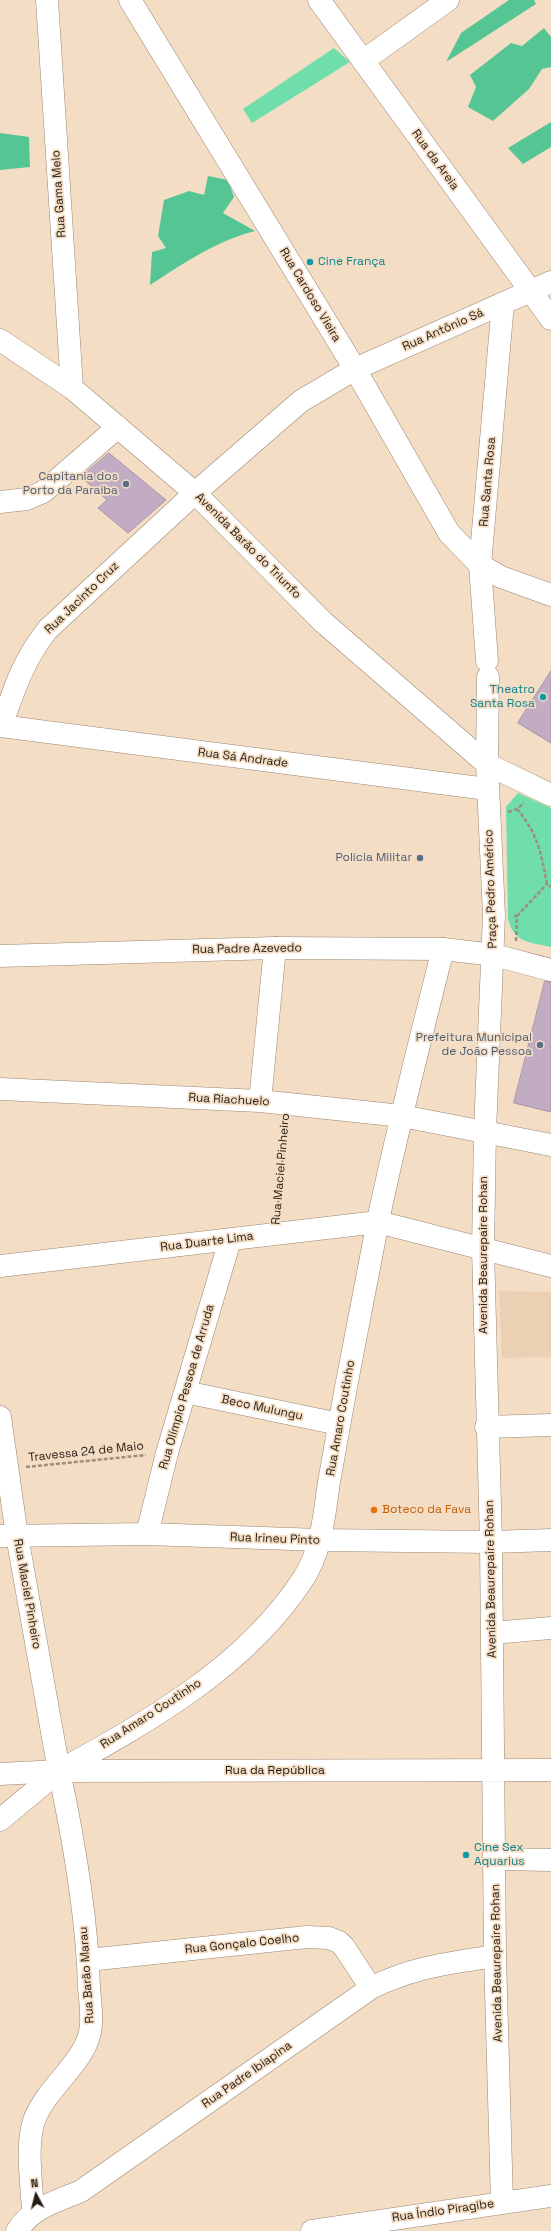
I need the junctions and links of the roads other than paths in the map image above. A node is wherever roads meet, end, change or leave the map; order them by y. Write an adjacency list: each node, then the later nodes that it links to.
1 (47, 0): 12 (street, Rua Gama Melo)
2 (130, 0): 11 (street, Rua Cardoso Vieira)
3 (320, 0): 5 (street, Rua da Areia)
4 (448, 0): 5 (street)
5 (363, 61): 7 (street, Rua da Areia)
6 (551, 282): 7 (street, Rua Antônio Sá)
7 (531, 290): 8 (street, Rua Antônio Sá); 9 (street, Rua da Areia)
8 (504, 303): 11 (street, Rua Antônio Sá); 16 (street, Rua Santa Rosa)
9 (551, 319)
10 (0, 340): 12 (street, Avenida Barão do Triunfo)
11 (355, 369): 14 (street, Rua Antônio Sá); 16 (street, Rua Cardoso Vieira)
12 (72, 388): 13 (street, Avenida Barão do Triunfo)
13 (118, 427): 14 (street, Avenida Barão do Triunfo); 15 (street)
14 (195, 493): 18 (street, Rua Jacinto Cruz); 19 (street, Avenida Barão do Triunfo)
15 (0, 502)
16 (480, 565): 17 (street, Rua Cardoso Vieira); 19 (street, Rua Santa Rosa)
17 (551, 595)
18 (0, 726): 20 (street, Rua Sá Andrade)
19 (487, 764): 20 (street, Praça Pedro Américo); 21 (street, Avenida Barão do Triunfo)
20 (487, 789): 24 (street, Praça Pedro Américo)
21 (545, 792)
22 (275, 948): 23 (street, Rua Padre Azevedo); 25 (street, Rua Padre Azevedo); 28 (street)
23 (443, 949): 24 (street, Rua Padre Azevedo); 29 (street, Rua Amaro Coutinho)
24 (494, 955): 26 (street, Praça Pedro Américo); 30 (street, Avenida Beaurepaire Rohan)
25 (0, 956)
26 (551, 970)
27 (0, 1089): 28 (street, Rua Riachuelo)
28 (260, 1101): 29 (street, Rua Riachuelo)
29 (402, 1116): 30 (street, Rua Riachuelo); 32 (street, Rua Amaro Coutinho)
30 (485, 1131): 31 (street, Rua Riachuelo); 34 (street, Avenida Beaurepaire Rohan)
31 (551, 1145)
32 (378, 1222): 33 (street, Rua Duarte Lima); 34 (street, Rua Duarte Lima); 39 (street, Rua Amaro Coutinho)
33 (230, 1240): 35 (street, Rua Duarte Lima); 37 (street, Rua Olímpio Pessoa de Arruda)
34 (483, 1249): 36 (street, Rua Duarte Lima); 41 (street, Avenida Beaurepaire Rohan)
35 (0, 1266)
36 (551, 1266)
37 (185, 1392): 39 (street, Beco Mulungu); 42 (street, Rua Olímpio Pessoa de Arruda)
38 (0, 1417): 43 (street, Rua Maciel Pinheiro)
39 (339, 1424): 44 (street, Rua Amaro Coutinho)
40 (551, 1426): 41 (street)
41 (486, 1427): 46 (street, Avenida Beaurepaire Rohan)
42 (147, 1534): 43 (street, Rua Irineu Pinto); 44 (street, Rua Irineu Pinto)
43 (8, 1536): 50 (street, Rua Maciel Pinheiro)
44 (320, 1540): 46 (street, Rua Irineu Pinto); 50 (street, Rua Amaro Coutinho)
45 (551, 1540): 46 (street, Rua Irineu Pinto)
46 (491, 1542): 48 (street, Avenida Beaurepaire Rohan)
47 (551, 1628): 48 (street)
48 (492, 1633): 51 (street, Avenida Beaurepaire Rohan)
49 (551, 1770): 51 (street, Rua da República)
50 (59, 1771): 51 (street, Rua da República); 52 (street, Rua da República); 53 (street, Rua Amaro Coutinho); 57 (street, Rua Barão Marau)
51 (494, 1771): 54 (street, Avenida Beaurepaire Rohan)
52 (0, 1774)
53 (0, 1820)
54 (495, 1859): 55 (street); 56 (street, Avenida Beaurepaire Rohan)
55 (551, 1860)
56 (495, 1956): 58 (street, Rua Padre Ibiapina); 60 (street, Avenida Beaurepaire Rohan)
57 (88, 1960): 58 (street, Rua Gonçalo Coelho); 61 (street, Rua Barão Marau)
58 (371, 1988): 61 (street, Rua Padre Ibiapina)
59 (551, 2196): 60 (street, Rua Índio Piragibe)
60 (502, 2203): 63 (street, Rua Índio Piragibe)
61 (33, 2212): 62 (street, Rua Padre Ibiapina)
62 (17, 2231)
63 (312, 2231)

